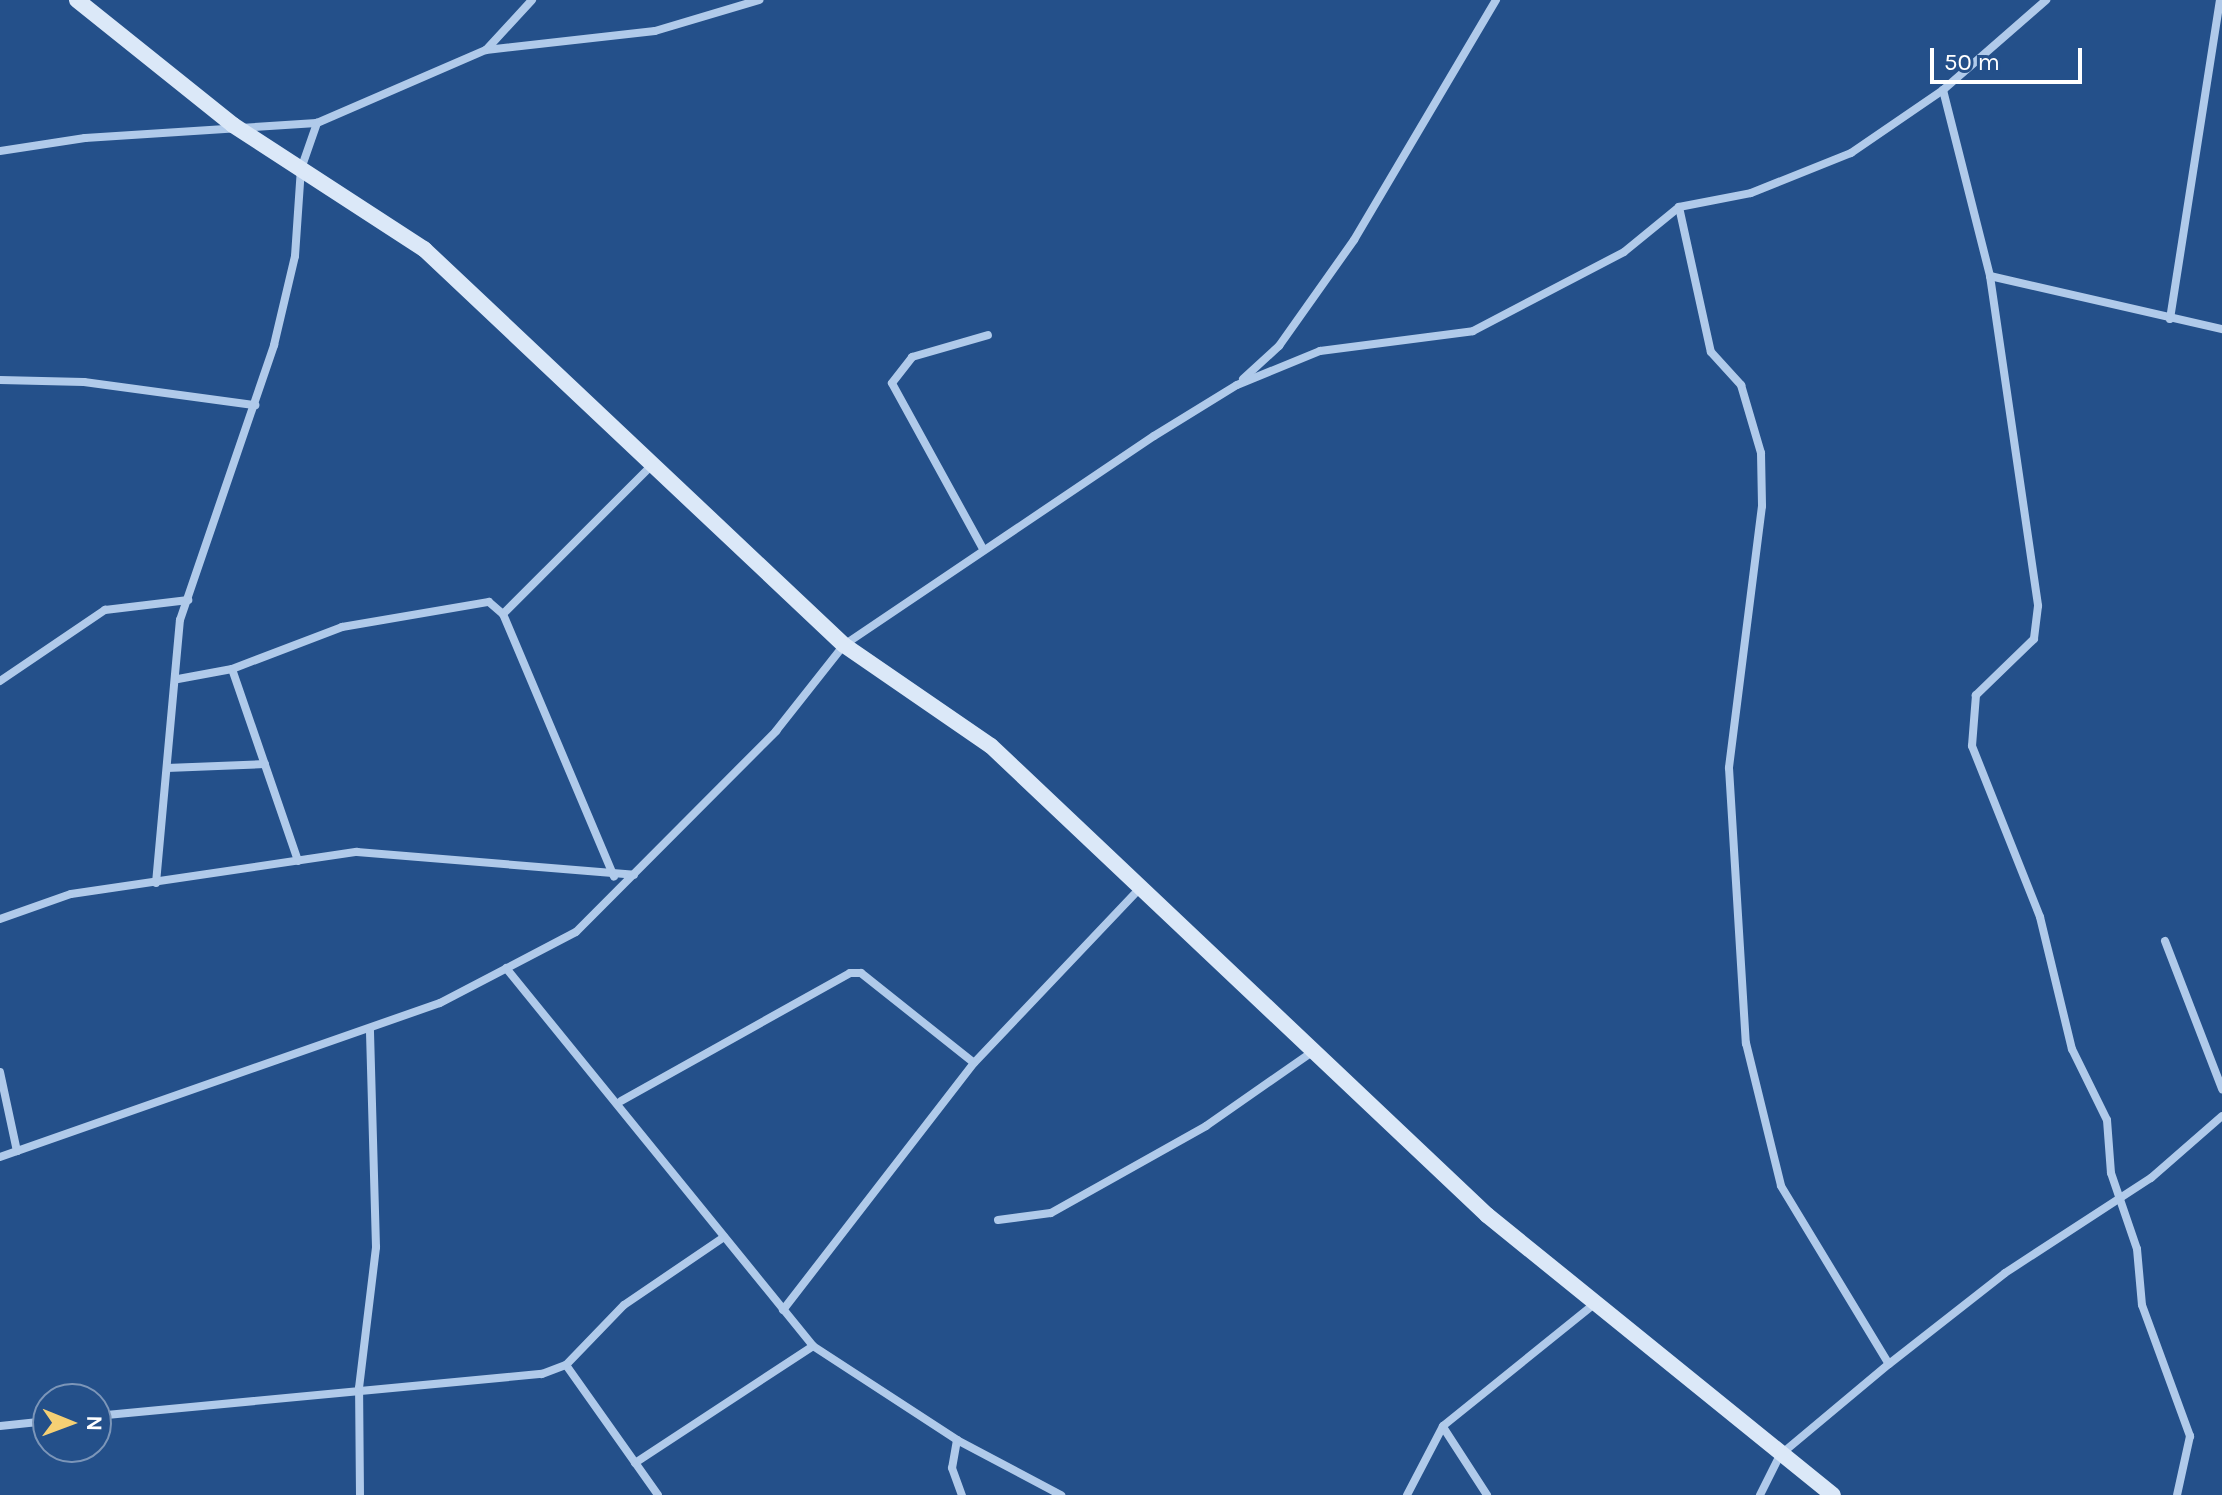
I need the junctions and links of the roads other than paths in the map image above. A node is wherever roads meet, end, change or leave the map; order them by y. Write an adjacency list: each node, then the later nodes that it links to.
1 (77, 0): 10 (street)
2 (532, 0): 7 (street)
3 (759, 0): 7 (street)
4 (1496, 0): 19 (street)
5 (2220, 0): 15 (street)
6 (2042, 1): 8 (street)
7 (486, 50): 9 (street)
8 (1943, 90): 13 (street); 14 (street)
9 (317, 123): 10 (street); 12 (street)
10 (233, 125): 11 (street); 12 (street)
11 (0, 151)
12 (301, 169): 20 (street); 21 (street)
13 (1679, 207): 19 (street); 54 (street)
14 (1990, 276): 15 (street); 48 (street)
15 (2170, 319): 16 (street)
16 (2222, 329)
17 (988, 335): 22 (street)
18 (0, 380): 20 (street)
19 (1237, 385): 22 (street)
20 (255, 405): 23 (street)
21 (651, 466): 24 (street); 25 (street)
22 (982, 547): 25 (street)
23 (188, 600): 27 (street); 28 (street)
24 (503, 614): 26 (street); 33 (street)
25 (844, 645): 32 (street); 35 (street)
26 (232, 669): 27 (street); 29 (street)
27 (178, 679): 30 (street)
28 (0, 681)
29 (265, 764): 30 (street); 31 (street)
30 (167, 768): 34 (street)
31 (298, 861): 33 (street); 34 (street)
32 (634, 875): 33 (street); 38 (street)
33 (614, 877)
34 (156, 883): 36 (street)
35 (1139, 889): 40 (street); 41 (street)
36 (0, 919)
37 (2165, 941): 43 (street)
38 (506, 968): 39 (street); 44 (street)
39 (370, 1029): 46 (street); 56 (street)
40 (1312, 1052): 49 (street); 51 (street)
41 (974, 1063): 44 (street); 52 (street)
42 (0, 1072): 46 (street)
43 (2222, 1089)
44 (621, 1101): 50 (street)
45 (2222, 1116): 48 (street)
46 (17, 1151): 47 (street)
47 (0, 1157)
48 (2119, 1197): 54 (street); 72 (street)
49 (998, 1220)
50 (724, 1237): 52 (street); 55 (street)
51 (1593, 1305): 60 (street); 62 (street)
52 (783, 1310): 53 (street)
53 (813, 1346): 61 (street); 63 (street)
54 (1889, 1364): 62 (street)
55 (566, 1365): 56 (street); 63 (street)
56 (359, 1388): 57 (street); 64 (street)
57 (112, 1414)
58 (32, 1423): 59 (street)
59 (0, 1426)
60 (1443, 1426): 68 (street); 69 (street)
61 (957, 1440): 66 (street); 67 (street)
62 (1780, 1455): 70 (street); 71 (street)
63 (635, 1463): 65 (street)
64 (360, 1495)
65 (658, 1495)
66 (962, 1495)
67 (1061, 1495)
68 (1407, 1495)
69 (1487, 1495)
70 (1760, 1495)
71 (1833, 1495)
72 (2177, 1495)

